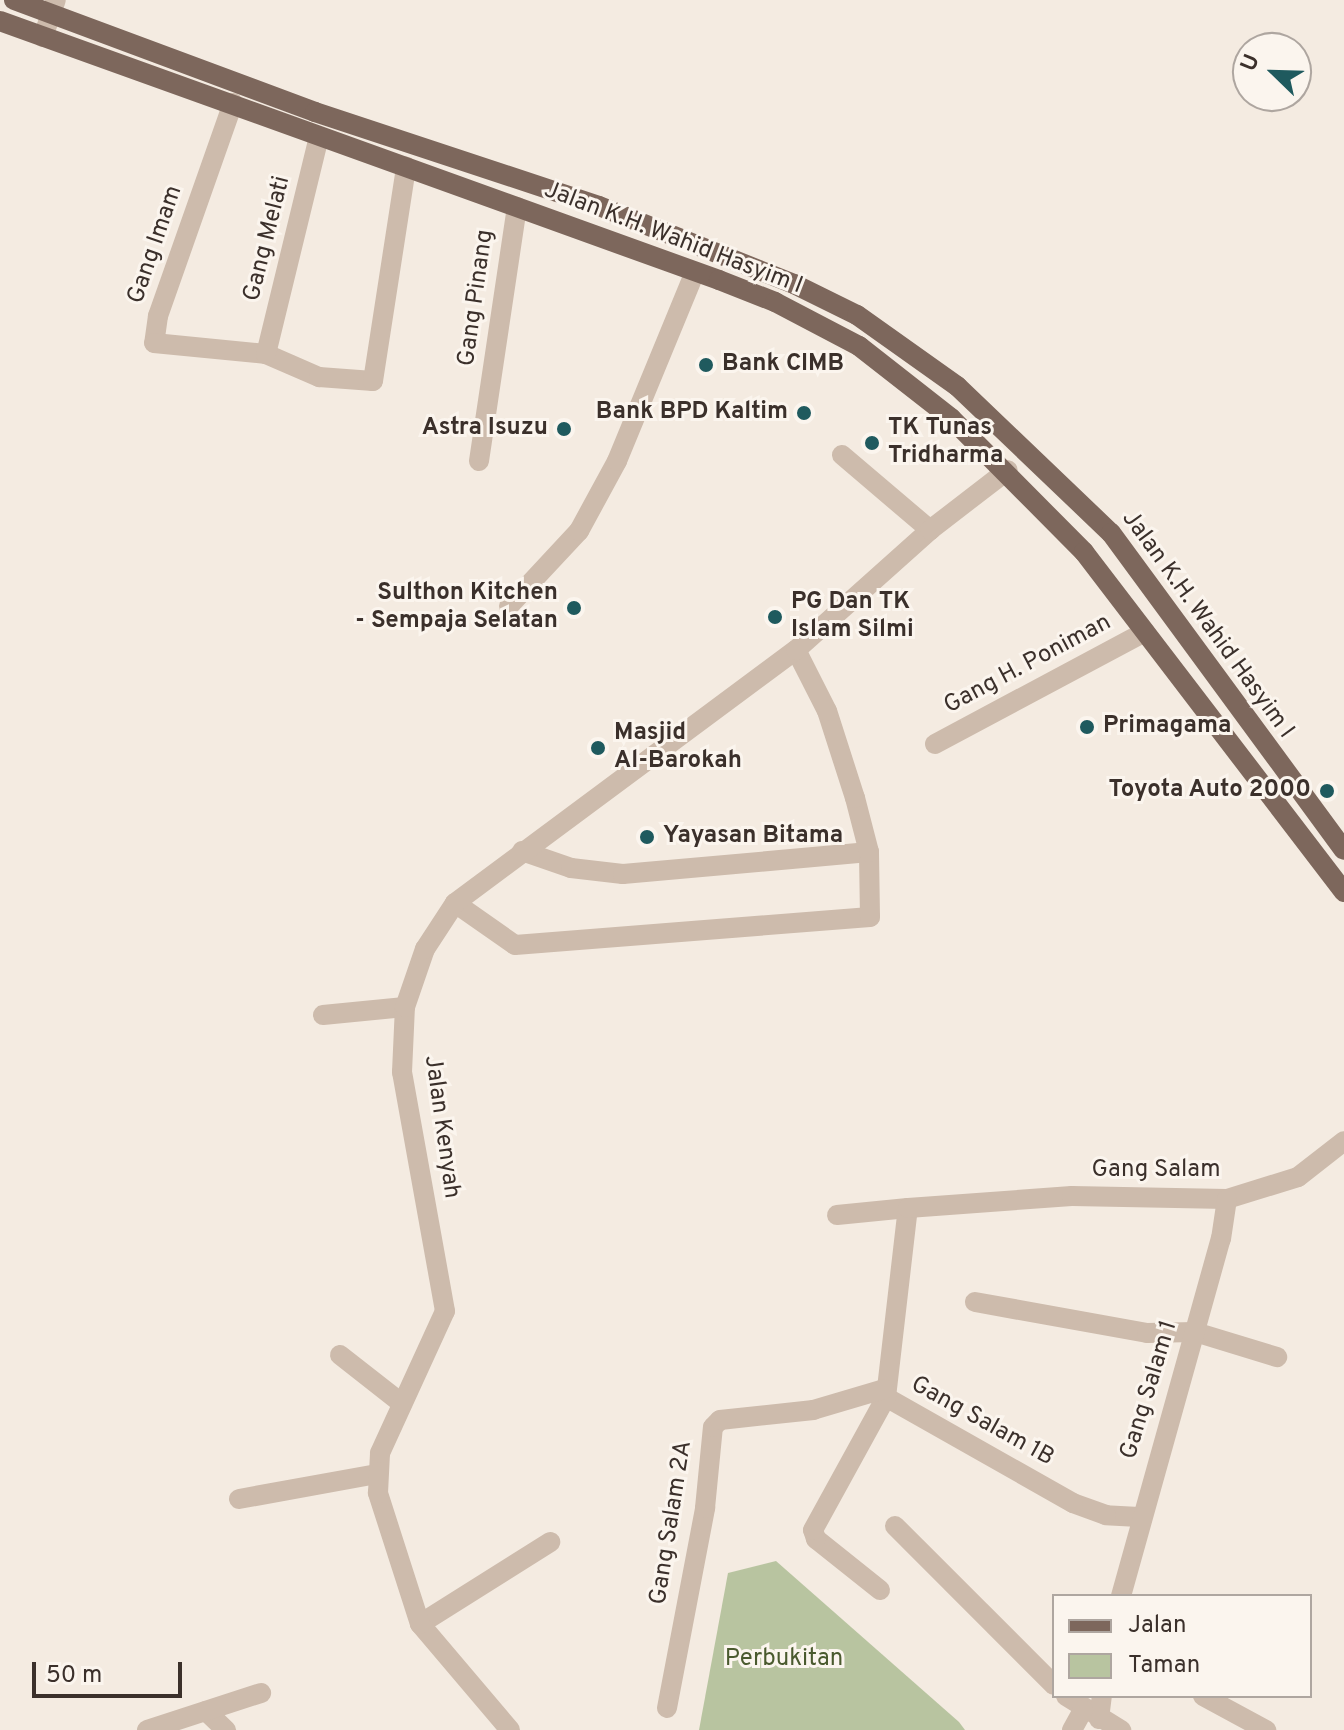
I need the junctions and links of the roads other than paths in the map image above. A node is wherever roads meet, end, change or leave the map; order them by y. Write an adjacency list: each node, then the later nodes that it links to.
1 (14, 0): 2 (main road, Jalan K.H. Wahid Hasyim I)
2 (53, 7): 4 (street); 8 (main road, Jalan K.H. Wahid Hasyim I)
3 (0, 21): 4 (main road, Jalan K.H. Wahid Hasyim I)
4 (43, 37): 5 (main road, Jalan K.H. Wahid Hasyim I)
5 (233, 103): 6 (main road, Jalan K.H. Wahid Hasyim I); 14 (street, Gang Imam)
6 (319, 136): 7 (main road, Jalan K.H. Wahid Hasyim I); 14 (street, Gang Melati)
7 (406, 167): 10 (main road, Jalan K.H. Wahid Hasyim I); 14 (street)
8 (550, 189): 9 (main road, Jalan K.H. Wahid Hasyim I); 11 (main road)
9 (599, 206): 12 (main road); 19 (main road, Jalan K.H. Wahid Hasyim I)
10 (517, 207): 11 (main road, Jalan K.H. Wahid Hasyim I); 16 (street, Gang Pinang)
11 (541, 215): 12 (main road, Jalan K.H. Wahid Hasyim I)
12 (587, 233): 13 (main road, Jalan K.H. Wahid Hasyim I)
13 (695, 272): 17 (main road, Jalan K.H. Wahid Hasyim I); 21 (street)
14 (266, 354)
15 (842, 455): 18 (street)
16 (479, 461)
17 (1008, 470): 18 (street, Jalan Kenyah); 20 (main road, Jalan K.H. Wahid Hasyim I)
18 (930, 530): 23 (street, Jalan Kenyah)
19 (1111, 533): 20 (main road); 25 (main road, Jalan K.H. Wahid Hasyim I)
20 (1084, 552): 22 (main road, Jalan K.H. Wahid Hasyim I)
21 (509, 606)
22 (1145, 632): 24 (street, Gang H. Poniman); 28 (main road, Jalan K.H. Wahid Hasyim I)
23 (796, 650): 26 (street, Jalan Kenyah); 27 (street)
24 (935, 744)
25 (1344, 850)
26 (522, 851): 27 (street); 29 (street, Jalan Kenyah)
27 (869, 852): 29 (street)
28 (1344, 892)
29 (455, 903): 30 (street, Jalan Kenyah)
30 (405, 1007): 31 (street); 41 (street, Jalan Kenyah)
31 (323, 1015)
32 (1344, 1141): 33 (street, Gang Salam)
33 (1227, 1199): 34 (street, Gang Salam); 37 (street, Gang Salam 1)
34 (908, 1208): 35 (street); 40 (street, Gang Salam 1B)
35 (837, 1215)
36 (975, 1302): 37 (street)
37 (1195, 1332): 39 (street); 44 (street, Gang Salam 1)
38 (340, 1355): 41 (street)
39 (1277, 1357)
40 (885, 1393): 44 (street, Gang Salam 1B); 47 (street); 55 (street, Gang Salam 2A)
41 (400, 1402): 42 (street, Jalan Kenyah)
42 (377, 1474): 43 (street); 49 (street, Jalan Kenyah)
43 (239, 1499)
44 (1139, 1517): 48 (street, Gang Salam 1)
45 (895, 1526): 50 (street)
46 (550, 1542): 49 (street)
47 (880, 1590)
48 (1121, 1594)
49 (420, 1624): 60 (street, Jalan Kenyah)
50 (1052, 1683)
51 (261, 1693): 56 (street)
52 (1069, 1698): 57 (street)
53 (1101, 1698): 57 (street)
54 (1207, 1698): 63 (street)
55 (667, 1708)
56 (206, 1711): 58 (street); 59 (street)
57 (1091, 1714): 61 (street); 62 (street)
58 (147, 1730)
59 (226, 1730)
60 (510, 1730)
61 (1072, 1730)
62 (1121, 1730)
63 (1266, 1730)

